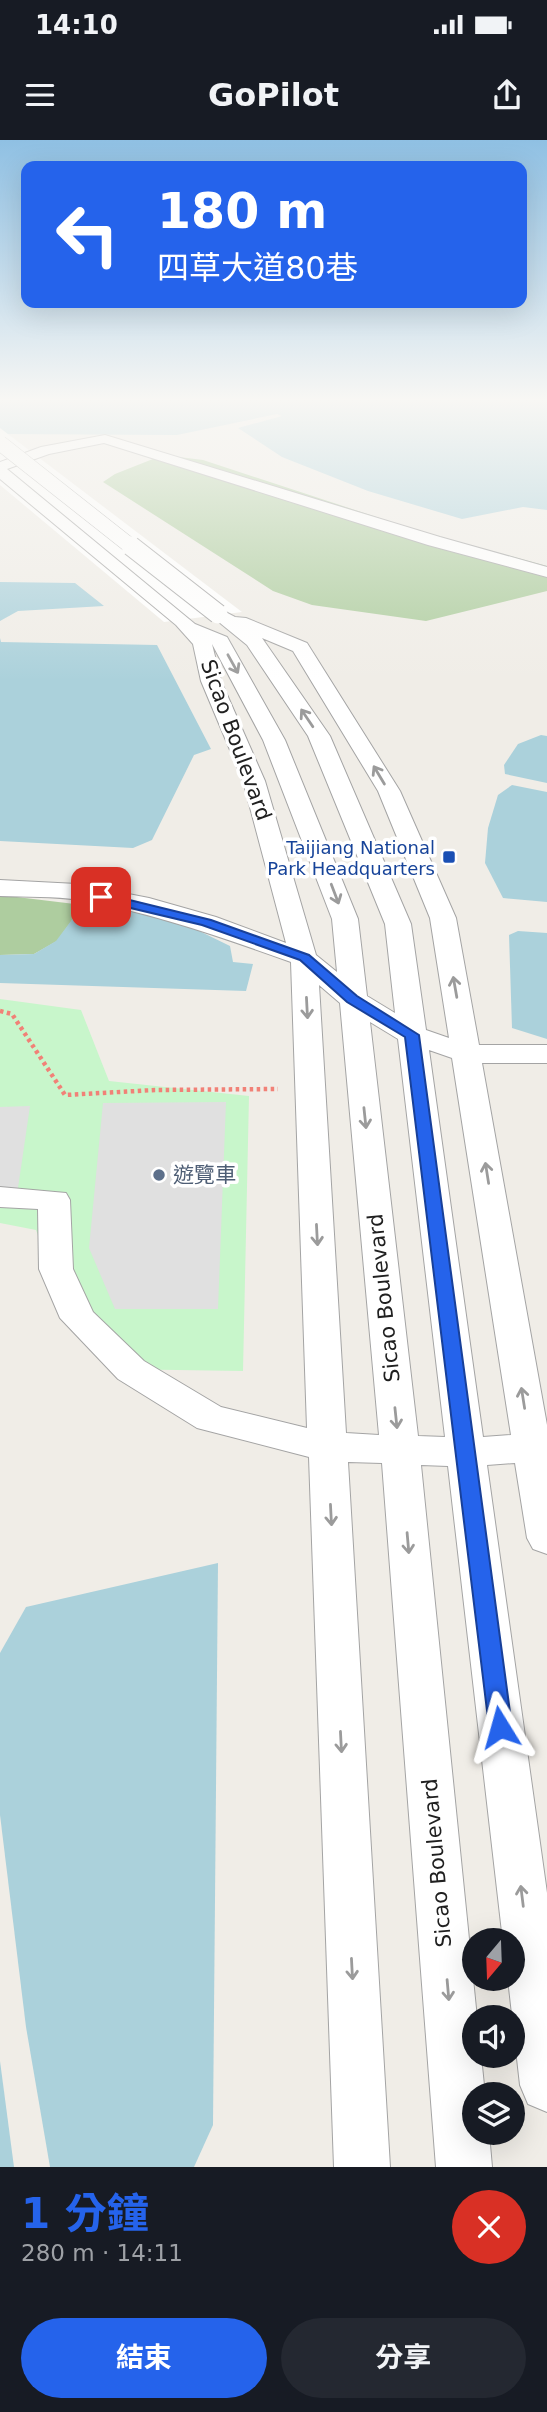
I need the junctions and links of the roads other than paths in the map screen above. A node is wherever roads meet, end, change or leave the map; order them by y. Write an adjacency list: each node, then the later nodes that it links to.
1 (27, 492): 6 (street)
2 (62, 492): 5 (street, bridge)
3 (275, 492): 4 (street)
4 (547, 572)
5 (218, 614): 10 (street, one-way to 5); 11 (street, one-way to 5)
6 (183, 621): 8 (street, Sicao Boulevard); 9 (street, Sicao Boulevard, one-way to 9)
7 (0, 888): 8 (street)
8 (304, 958): 9 (street); 14 (street, Sicao Boulevard, one-way to 14)
9 (352, 999): 10 (street); 16 (street, Sicao Boulevard, one-way to 16)
10 (412, 1035): 11 (street); 17 (street)
11 (468, 1054): 12 (street); 15 (street, one-way to 11)
12 (547, 1054)
13 (0, 1197): 14 (street)
14 (327, 1447): 16 (street); 20 (street, Sicao Boulevard, one-way to 20)
15 (531, 1448): 17 (street); 18 (street)
16 (400, 1451): 17 (street); 21 (street, Sicao Boulevard, one-way to 21)
17 (464, 1452): 19 (street, one-way to 17)
18 (547, 1538)
19 (547, 2085)
20 (362, 2167)
21 (464, 2167)

